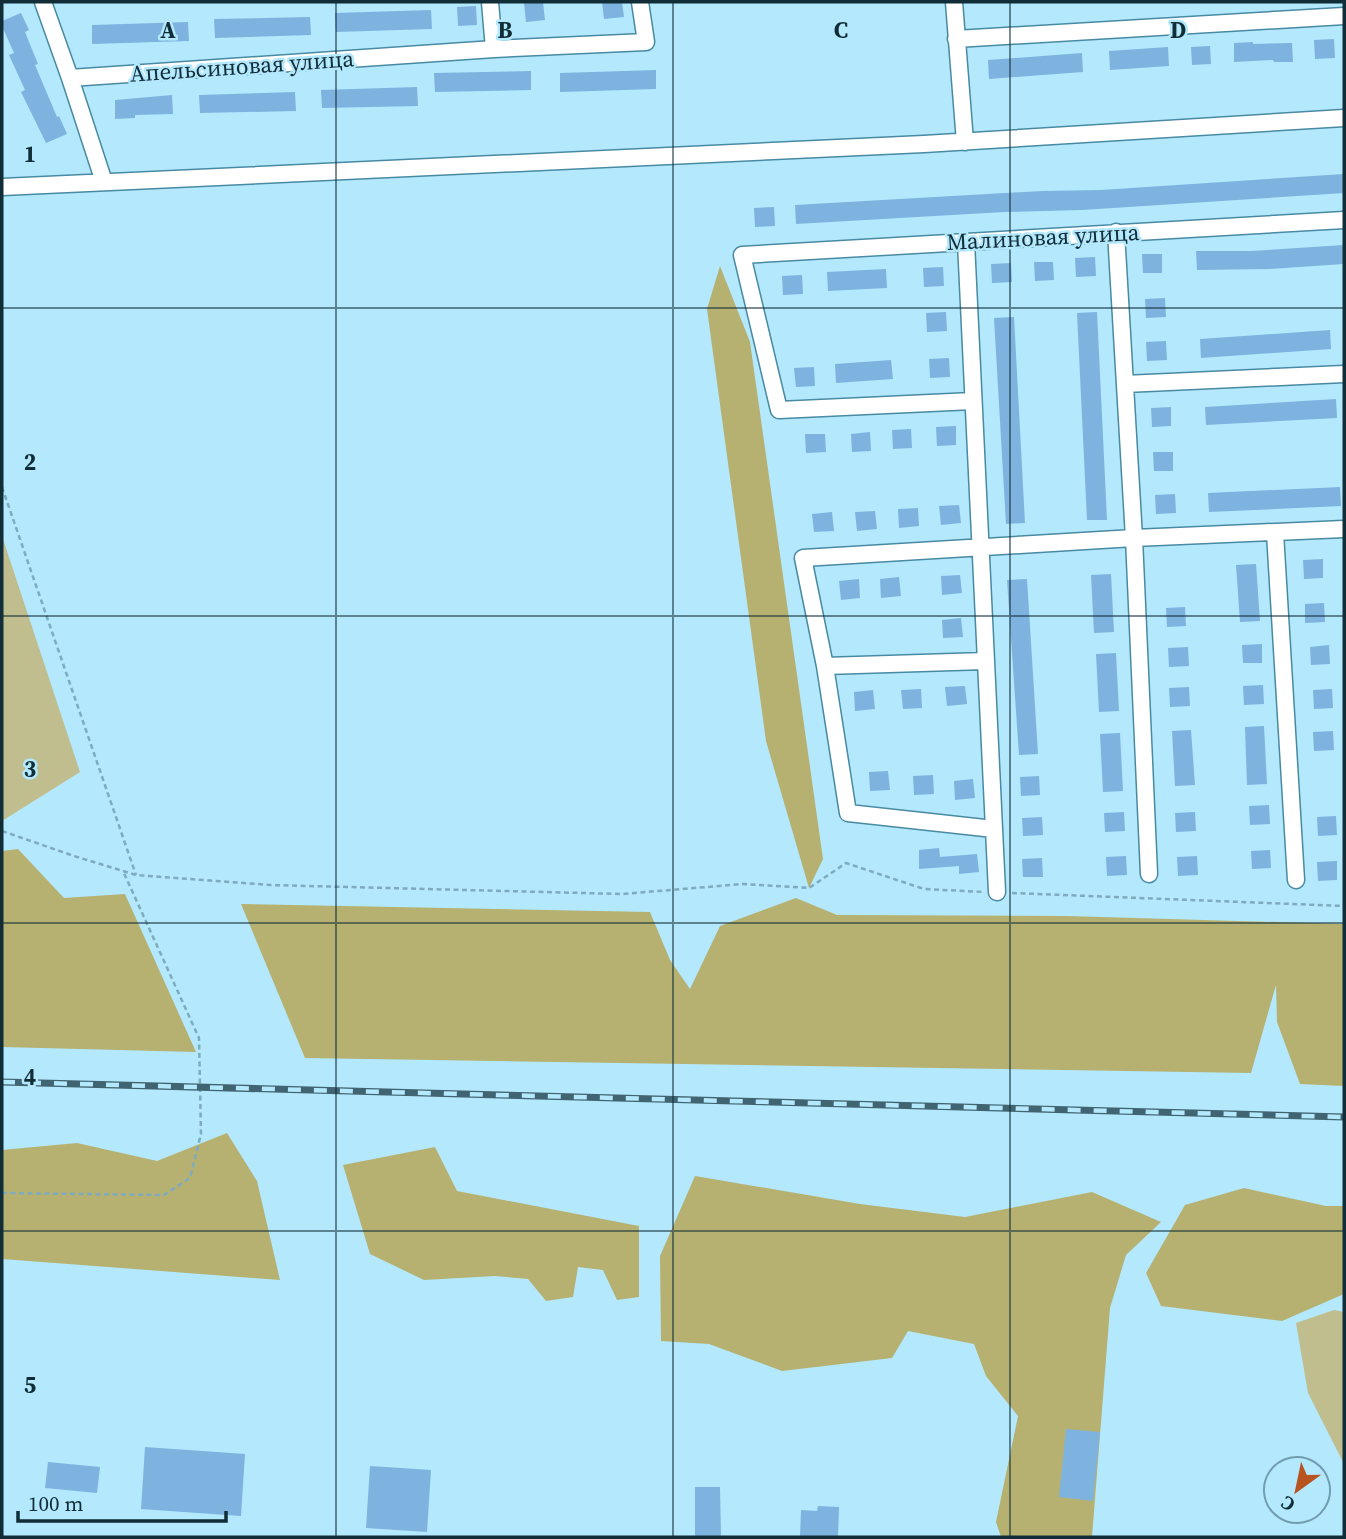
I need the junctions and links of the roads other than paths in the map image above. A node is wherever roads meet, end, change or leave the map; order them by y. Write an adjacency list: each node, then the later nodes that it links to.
1 (43, 2): 8 (street)
2 (490, 2): 7 (street)
3 (640, 2): 7 (street, Апельсиновая улица)
4 (954, 2): 6 (street)
5 (1344, 16): 6 (street)
6 (957, 39): 10 (street)
7 (494, 49): 8 (street, Апельсиновая улица)
8 (71, 78): 11 (street)
9 (1344, 118): 10 (street)
10 (965, 142): 11 (street)
11 (104, 182): 12 (street)
12 (2, 187)
13 (1344, 220): 14 (street, Малиновая улица)
14 (1116, 232): 15 (street, Малиновая улица); 17 (street)
15 (966, 242): 18 (street); 18 (street, Малиновая улица)
16 (1344, 374): 17 (street)
17 (1125, 384): 21 (street)
18 (973, 401): 22 (street)
19 (1344, 529): 20 (street)
20 (1275, 533): 21 (street); 27 (street)
21 (1134, 538): 22 (street); 26 (street)
22 (981, 548): 23 (street); 24 (street)
23 (985, 661): 24 (street); 25 (street)
24 (825, 666): 25 (street)
25 (995, 829): 28 (street)
26 (1149, 874)
27 (1296, 880)
28 (997, 892)

